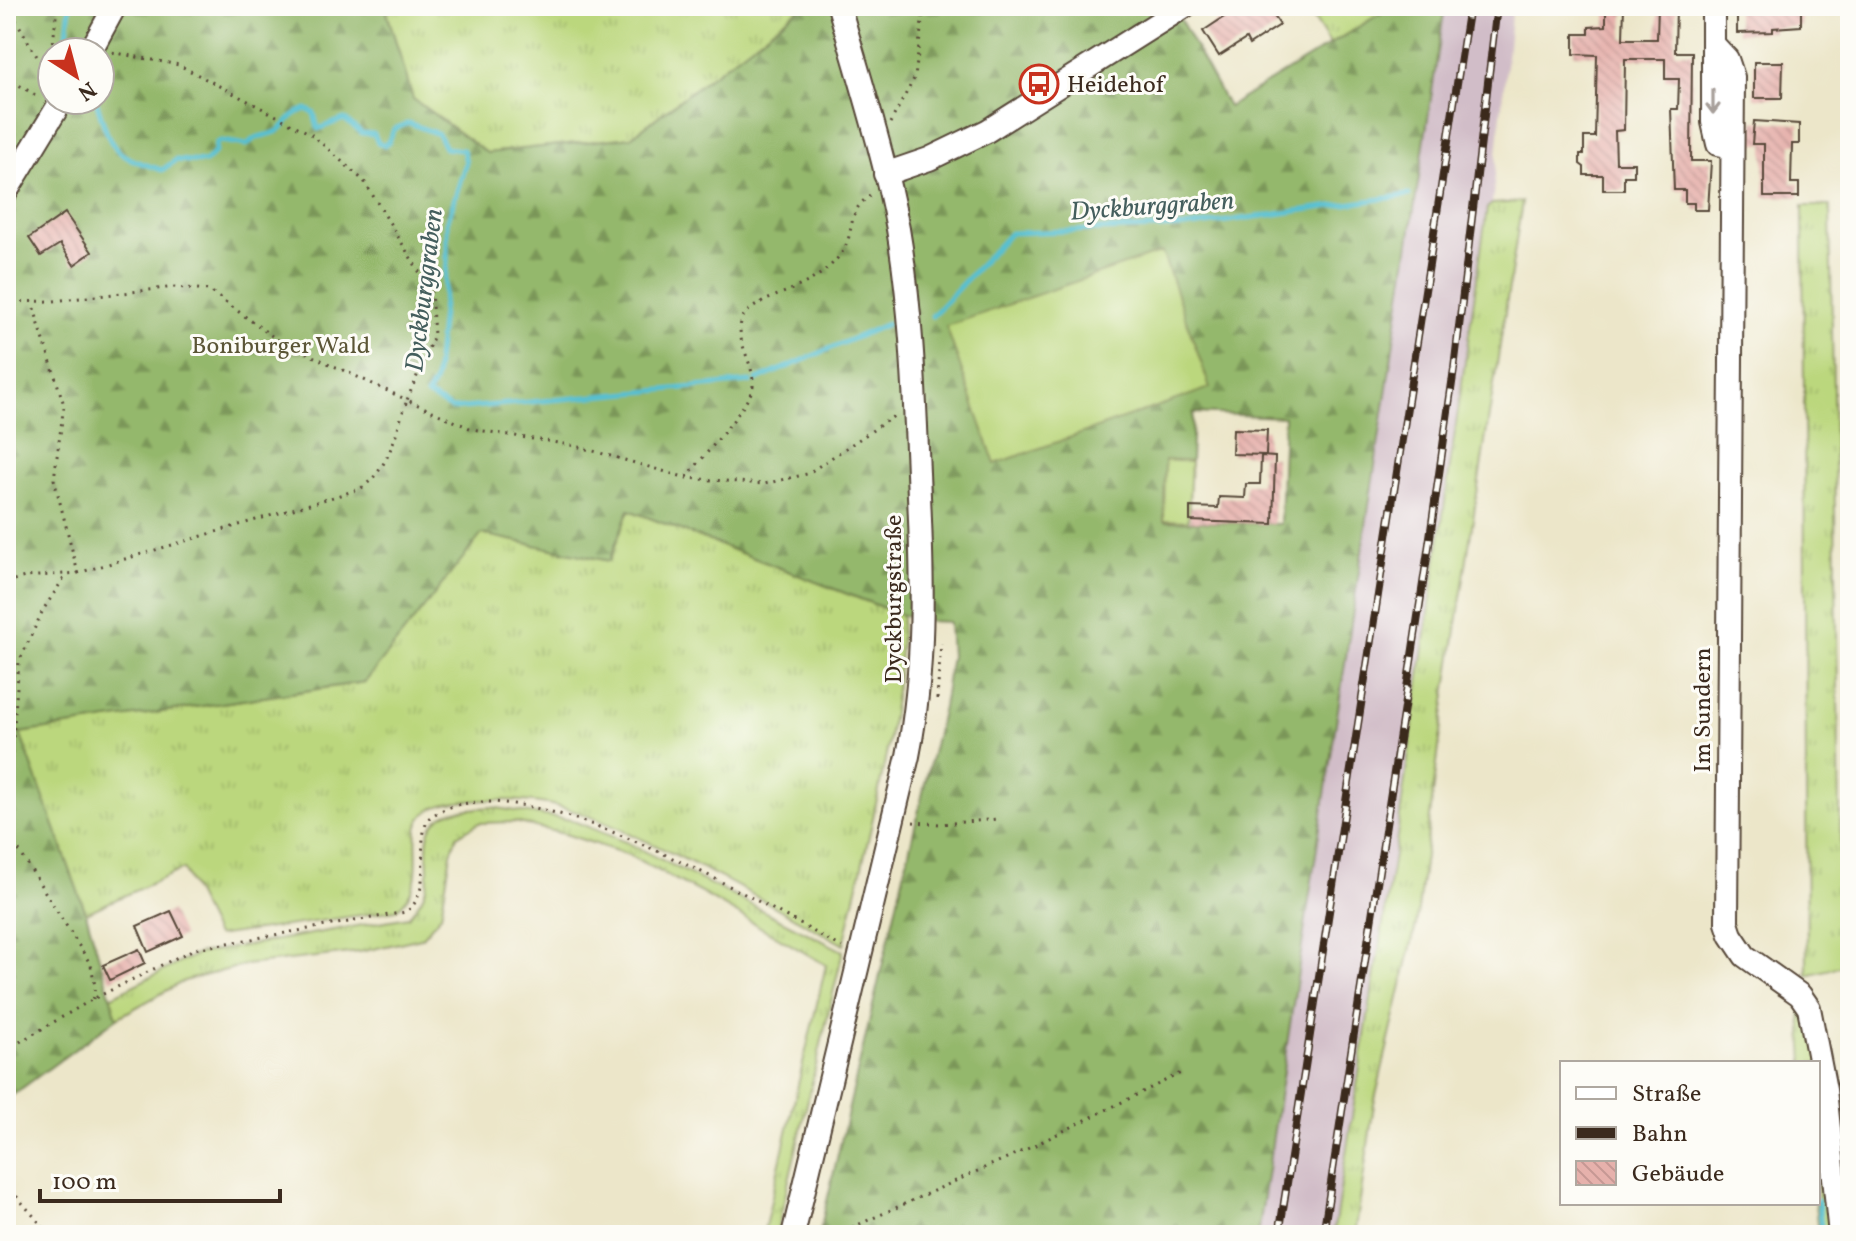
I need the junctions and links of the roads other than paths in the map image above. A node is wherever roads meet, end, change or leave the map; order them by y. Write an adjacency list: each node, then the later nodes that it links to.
1 (115, 6): 5 (street)
2 (839, 6): 7 (street, Dyckburgstraße)
3 (1185, 6): 7 (street)
4 (1713, 6): 9 (street, Im Sundern)
5 (99, 36)
6 (53, 116): 8 (street)
7 (882, 184): 13 (street, Dyckburgstraße)
8 (6, 192)
9 (1819, 1061)
10 (1820, 1064): 12 (street, Im Sundern)
11 (1850, 1138): 12 (street)
12 (1831, 1156): 14 (street, Im Sundern)
13 (800, 1234)
14 (1840, 1235)

